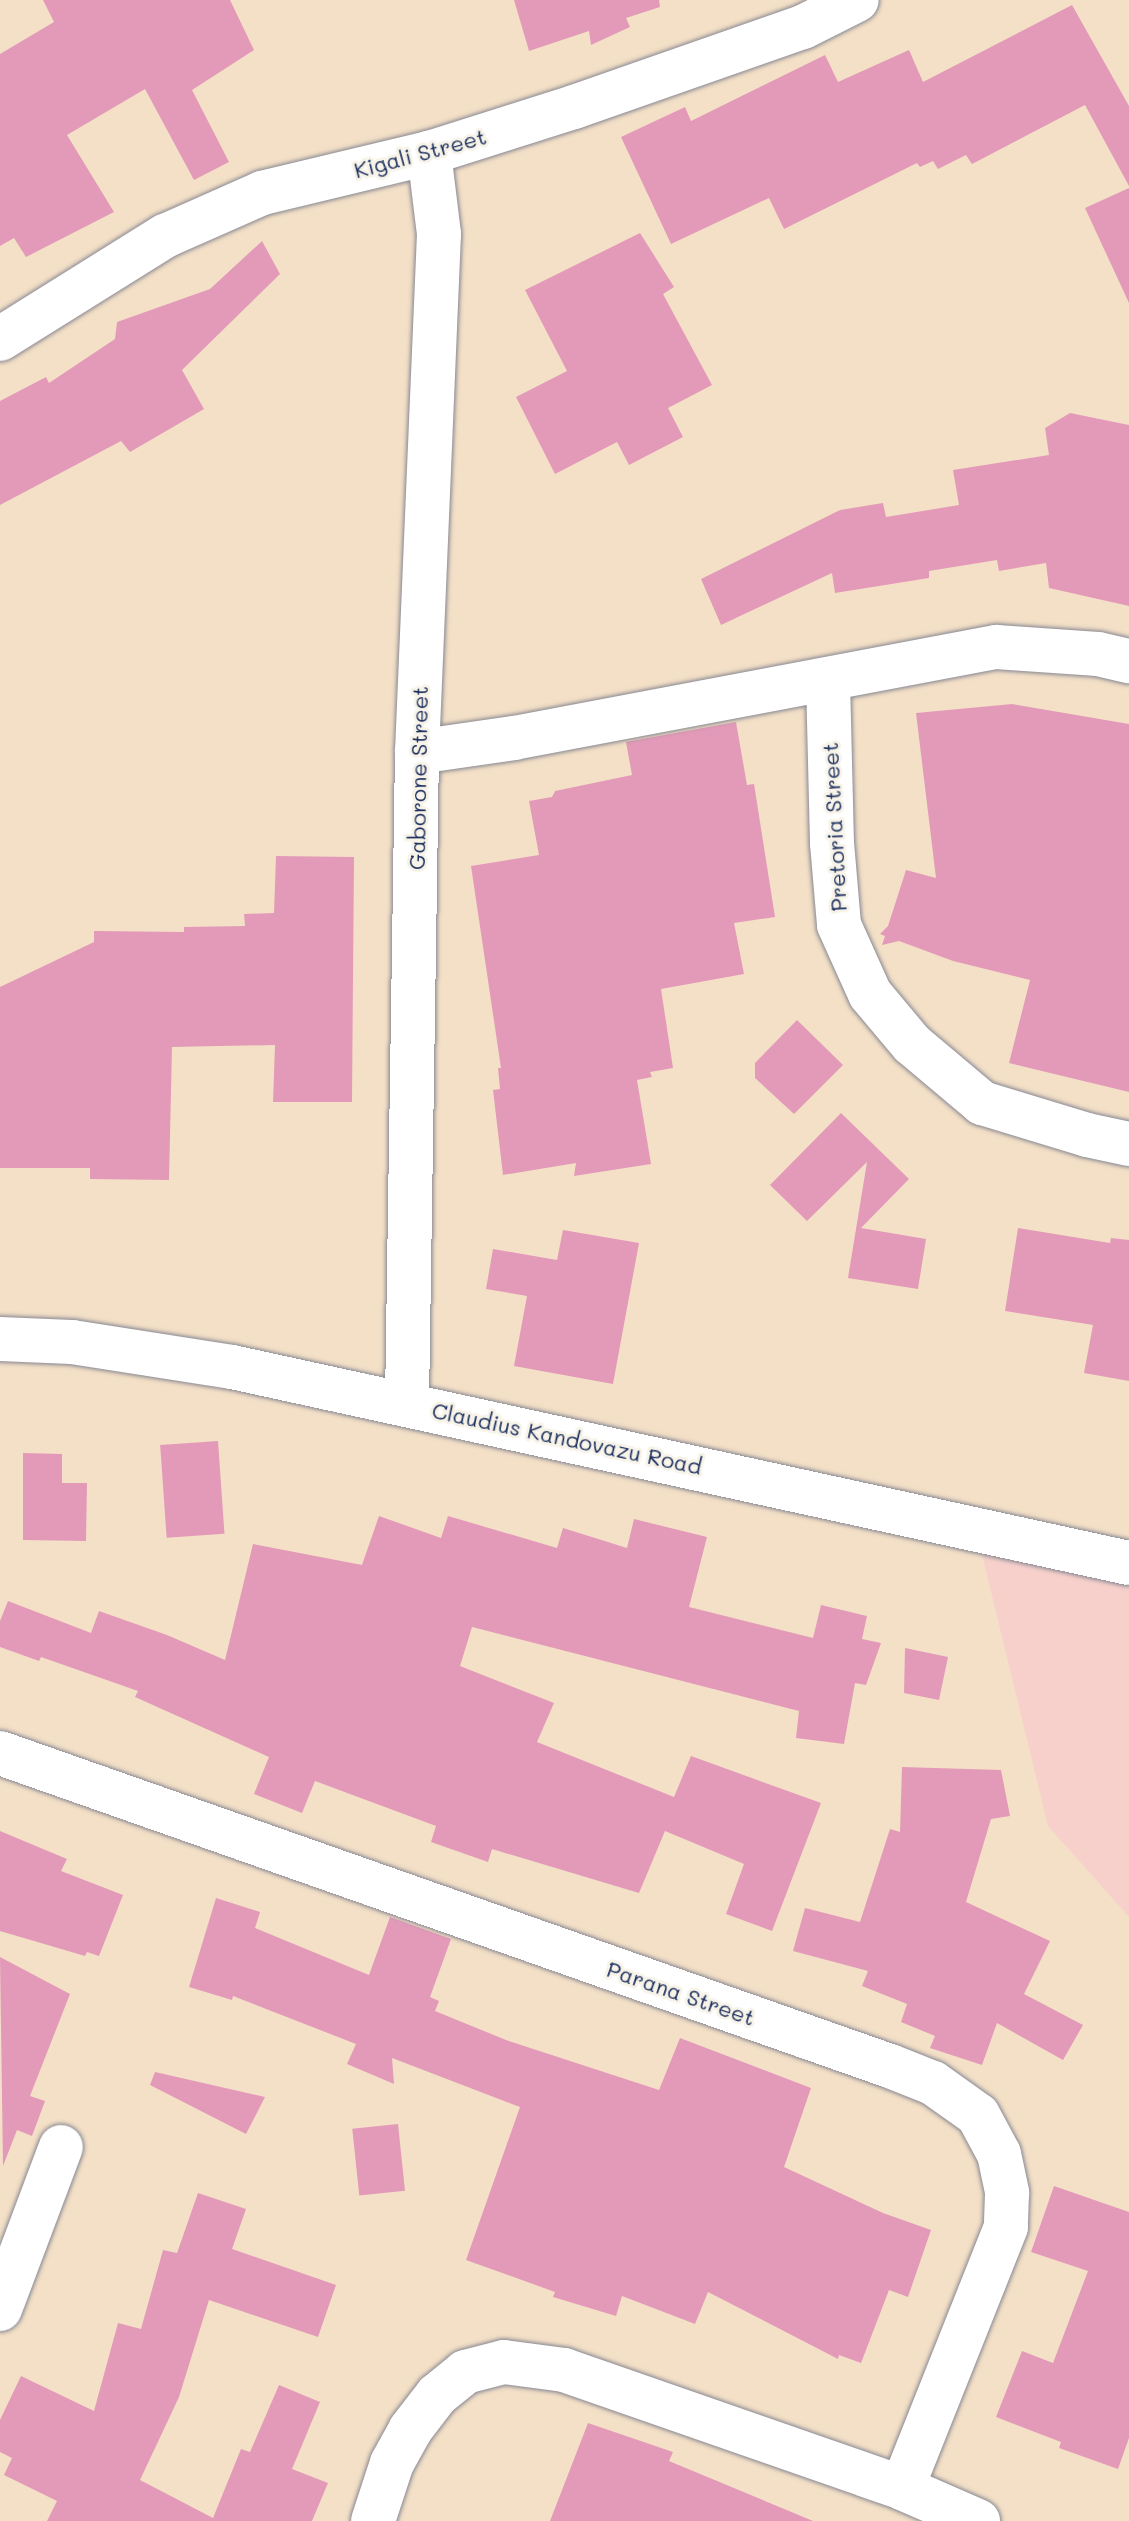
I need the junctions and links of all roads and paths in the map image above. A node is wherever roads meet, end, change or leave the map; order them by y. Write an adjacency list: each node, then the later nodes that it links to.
1 (857, 0): 2 (street, Kigali Street)
2 (429, 153): 3 (street, Kigali Street); 6 (street, Gaborone Street)
3 (0, 339)
4 (1129, 661): 5 (street)
5 (828, 680): 6 (street); 7 (street, Pretoria Street)
6 (417, 752): 9 (street, Gaborone Street)
7 (1129, 1144)
8 (0, 1339): 9 (street, Claudius Kandovazu Road)
9 (407, 1403): 10 (street, Claudius Kandovazu Road)
10 (1129, 1563)
11 (0, 1753): 14 (street, Parana Street)
12 (61, 2147): 13 (street)
13 (0, 2309)
14 (902, 2488): 15 (street); 16 (street)
15 (373, 2521)
16 (978, 2521)

